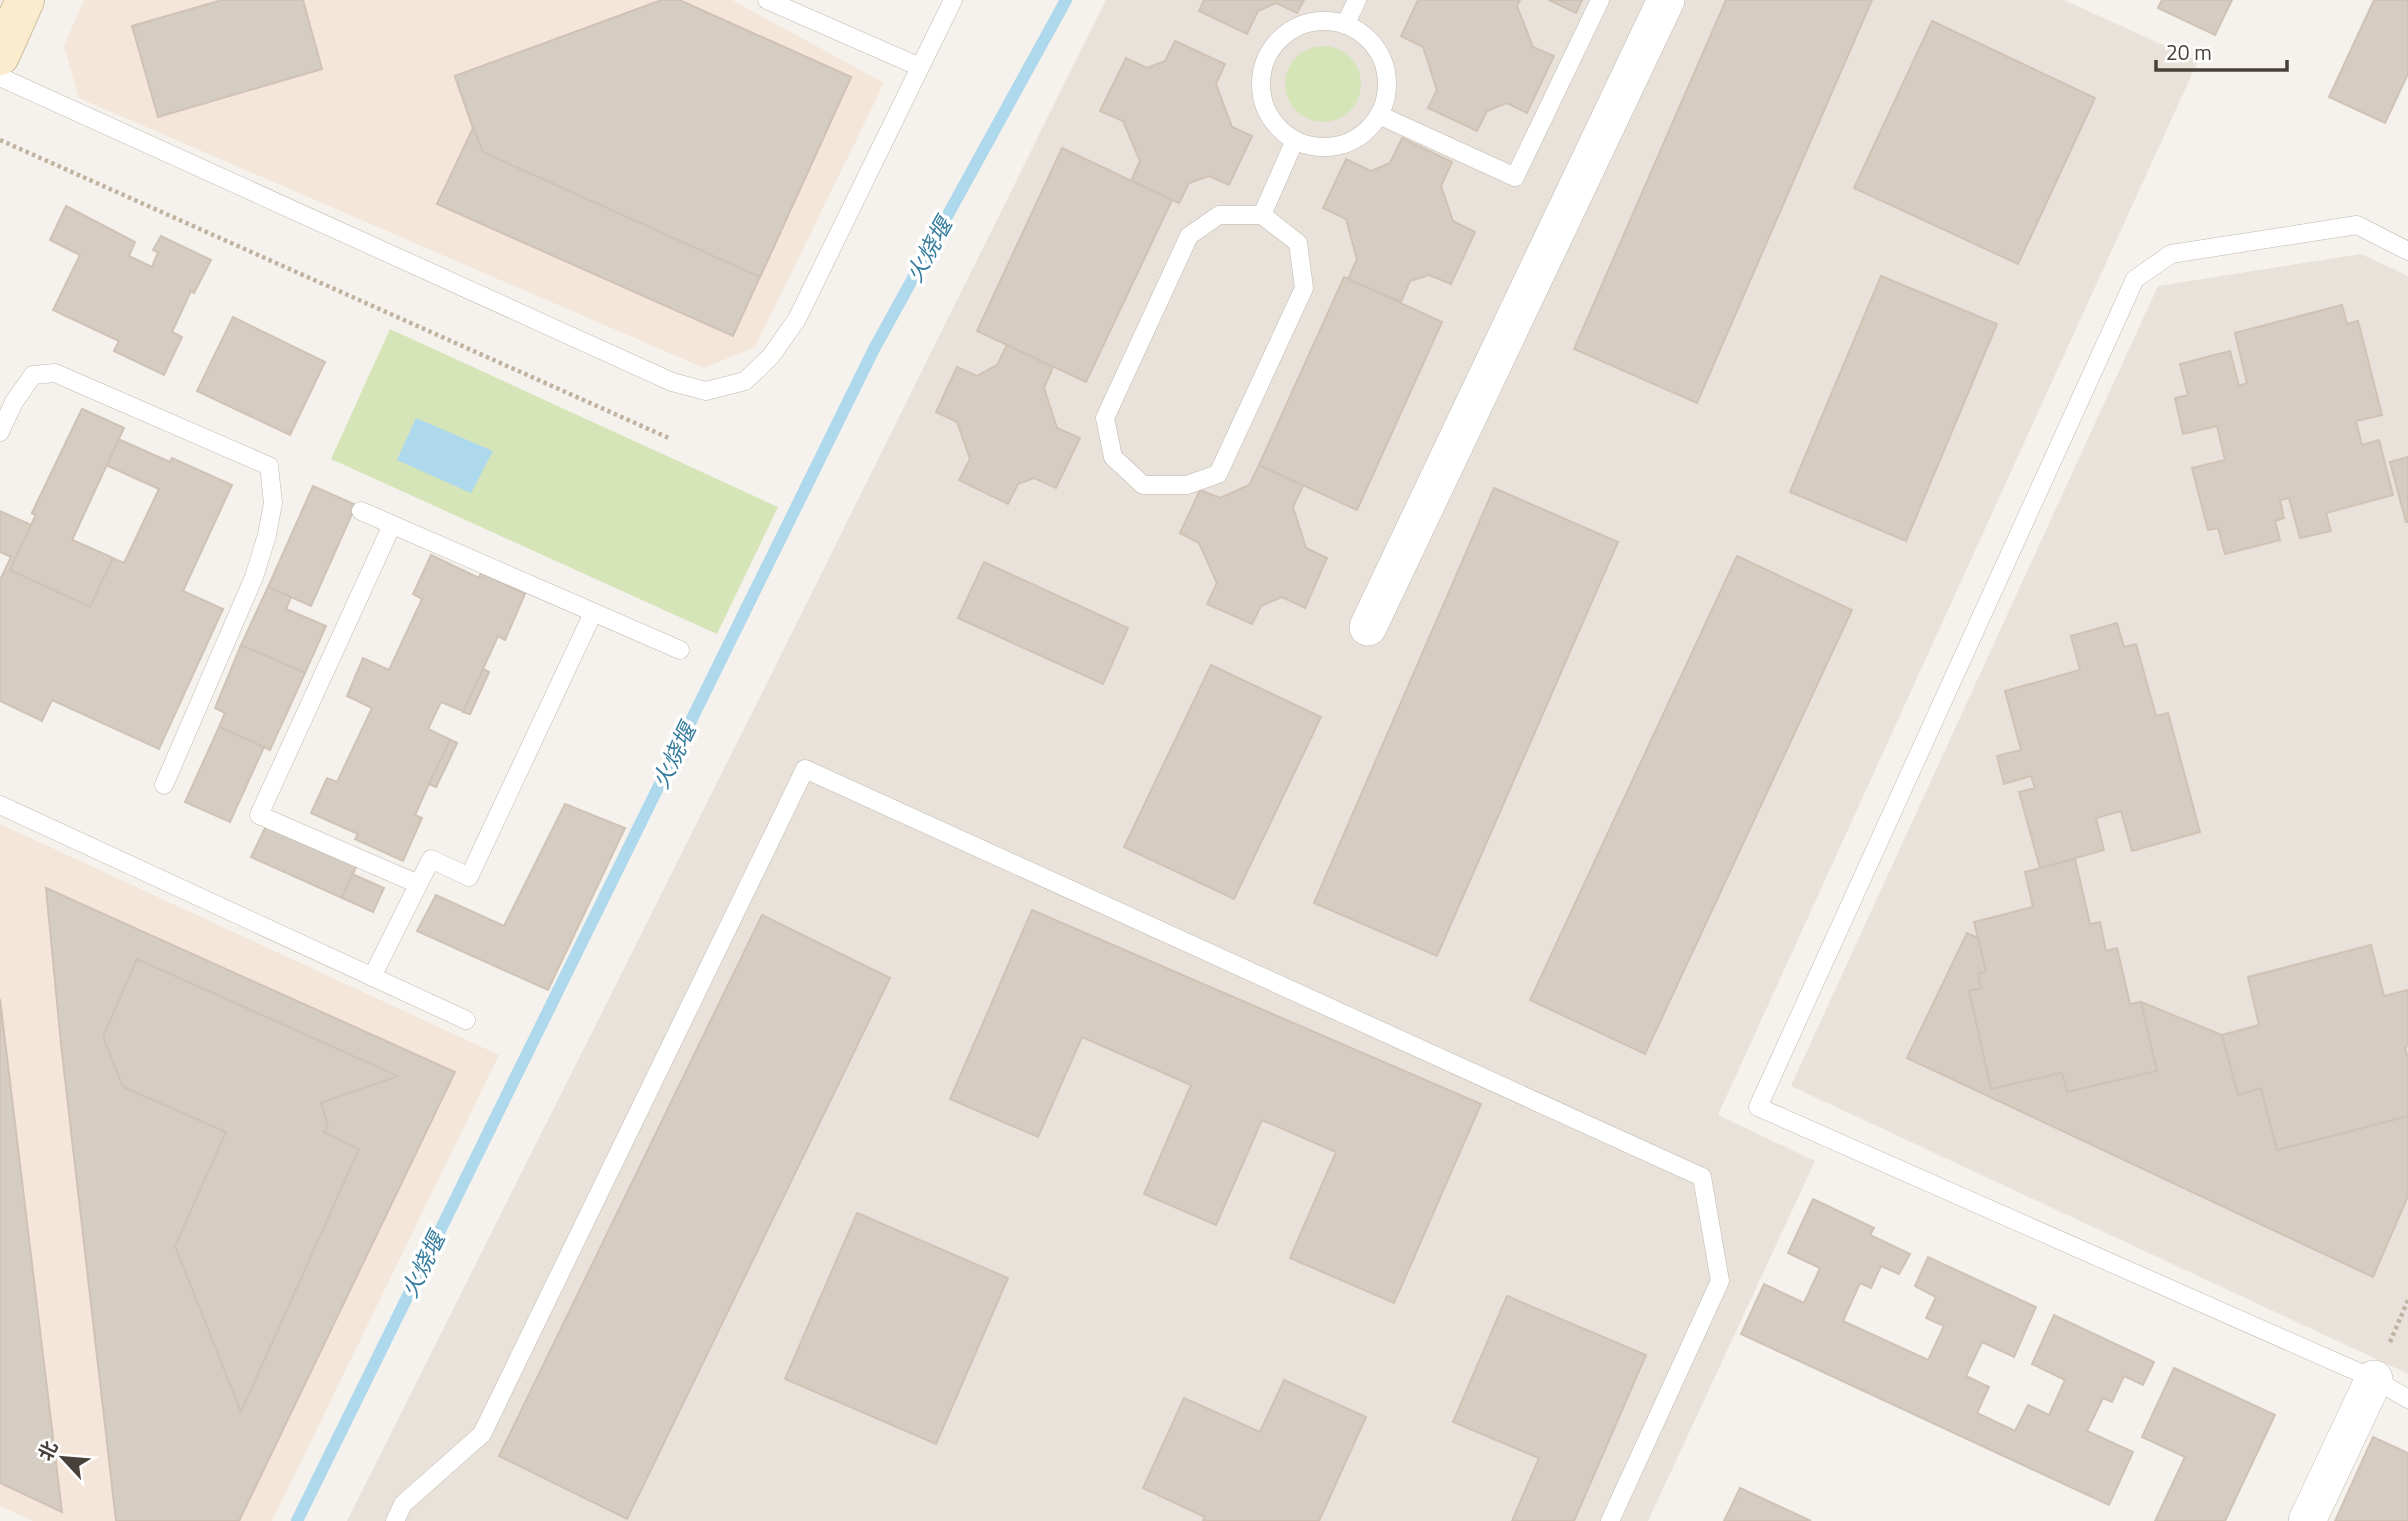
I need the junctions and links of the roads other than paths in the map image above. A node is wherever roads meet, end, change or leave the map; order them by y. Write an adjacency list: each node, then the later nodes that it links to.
1 (25, 0): 8 (main road)
2 (767, 0): 9 (lane)
3 (953, 0): 9 (lane)
4 (1357, 0): 7 (lane)
5 (1600, 0): 11 (lane)
6 (1666, 0): 19 (street)
7 (1345, 25): 11 (lane); 12 (lane)
8 (0, 56)
9 (919, 66): 10 (lane)
10 (0, 77)
11 (1379, 115): 12 (lane)
12 (1295, 140): 13 (lane)
13 (1262, 215): 13 (lane)
14 (2408, 251): 26 (lane)
15 (0, 432): 21 (lane)
16 (361, 511): 17 (lane)
17 (392, 525): 18 (lane); 23 (lane)
18 (593, 613): 20 (lane); 23 (lane)
19 (1368, 627)
20 (680, 650)
21 (164, 785)
22 (0, 805): 24 (lane)
23 (418, 884): 24 (lane)
24 (372, 977): 25 (lane)
25 (466, 1020)
26 (2375, 1379): 27 (lane); 30 (street)
27 (2408, 1399)
28 (395, 1521): 29 (lane)
29 (1610, 1521)
30 (2307, 1521)

